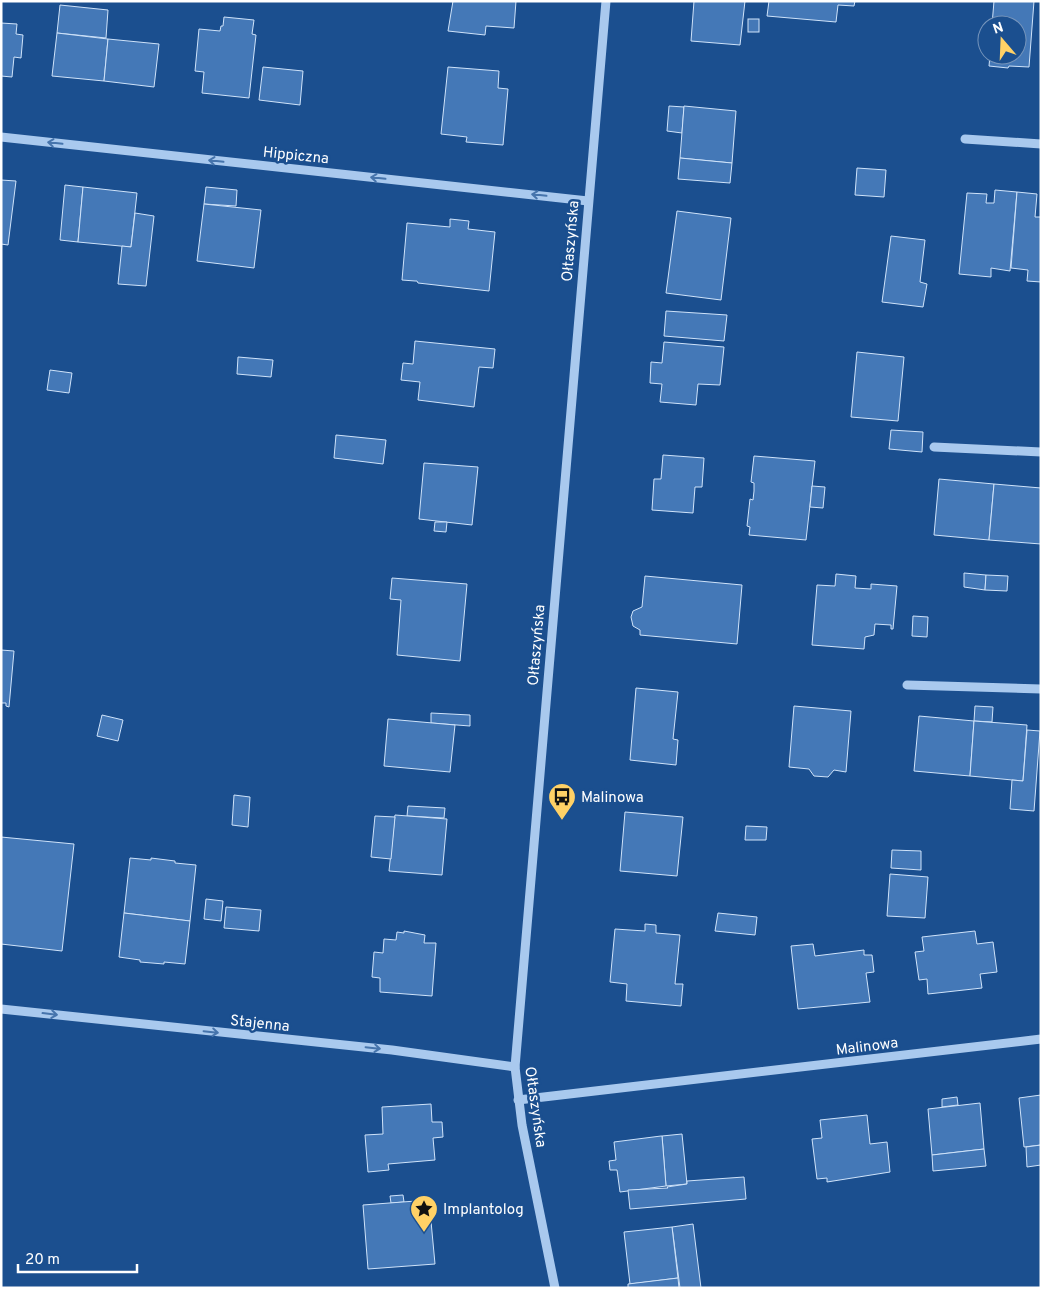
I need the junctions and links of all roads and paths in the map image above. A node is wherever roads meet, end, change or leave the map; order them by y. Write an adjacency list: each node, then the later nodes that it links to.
1 (606, 1): 5 (street, Ołtaszyńska)
2 (1, 138): 5 (street, Hippiczna, one-way to 2)
3 (965, 139): 4 (street)
4 (1041, 144)
5 (588, 201): 12 (street, Ołtaszyńska)
6 (934, 447): 7 (street)
7 (1041, 452)
8 (907, 684): 9 (street)
9 (1041, 688)
10 (1, 1008): 12 (street, Stajenna, one-way to 12)
11 (1041, 1039): 13 (street, Malinowa)
12 (515, 1067): 13 (street, Ołtaszyńska)
13 (518, 1100): 14 (street, Ołtaszyńska)
14 (555, 1288)

